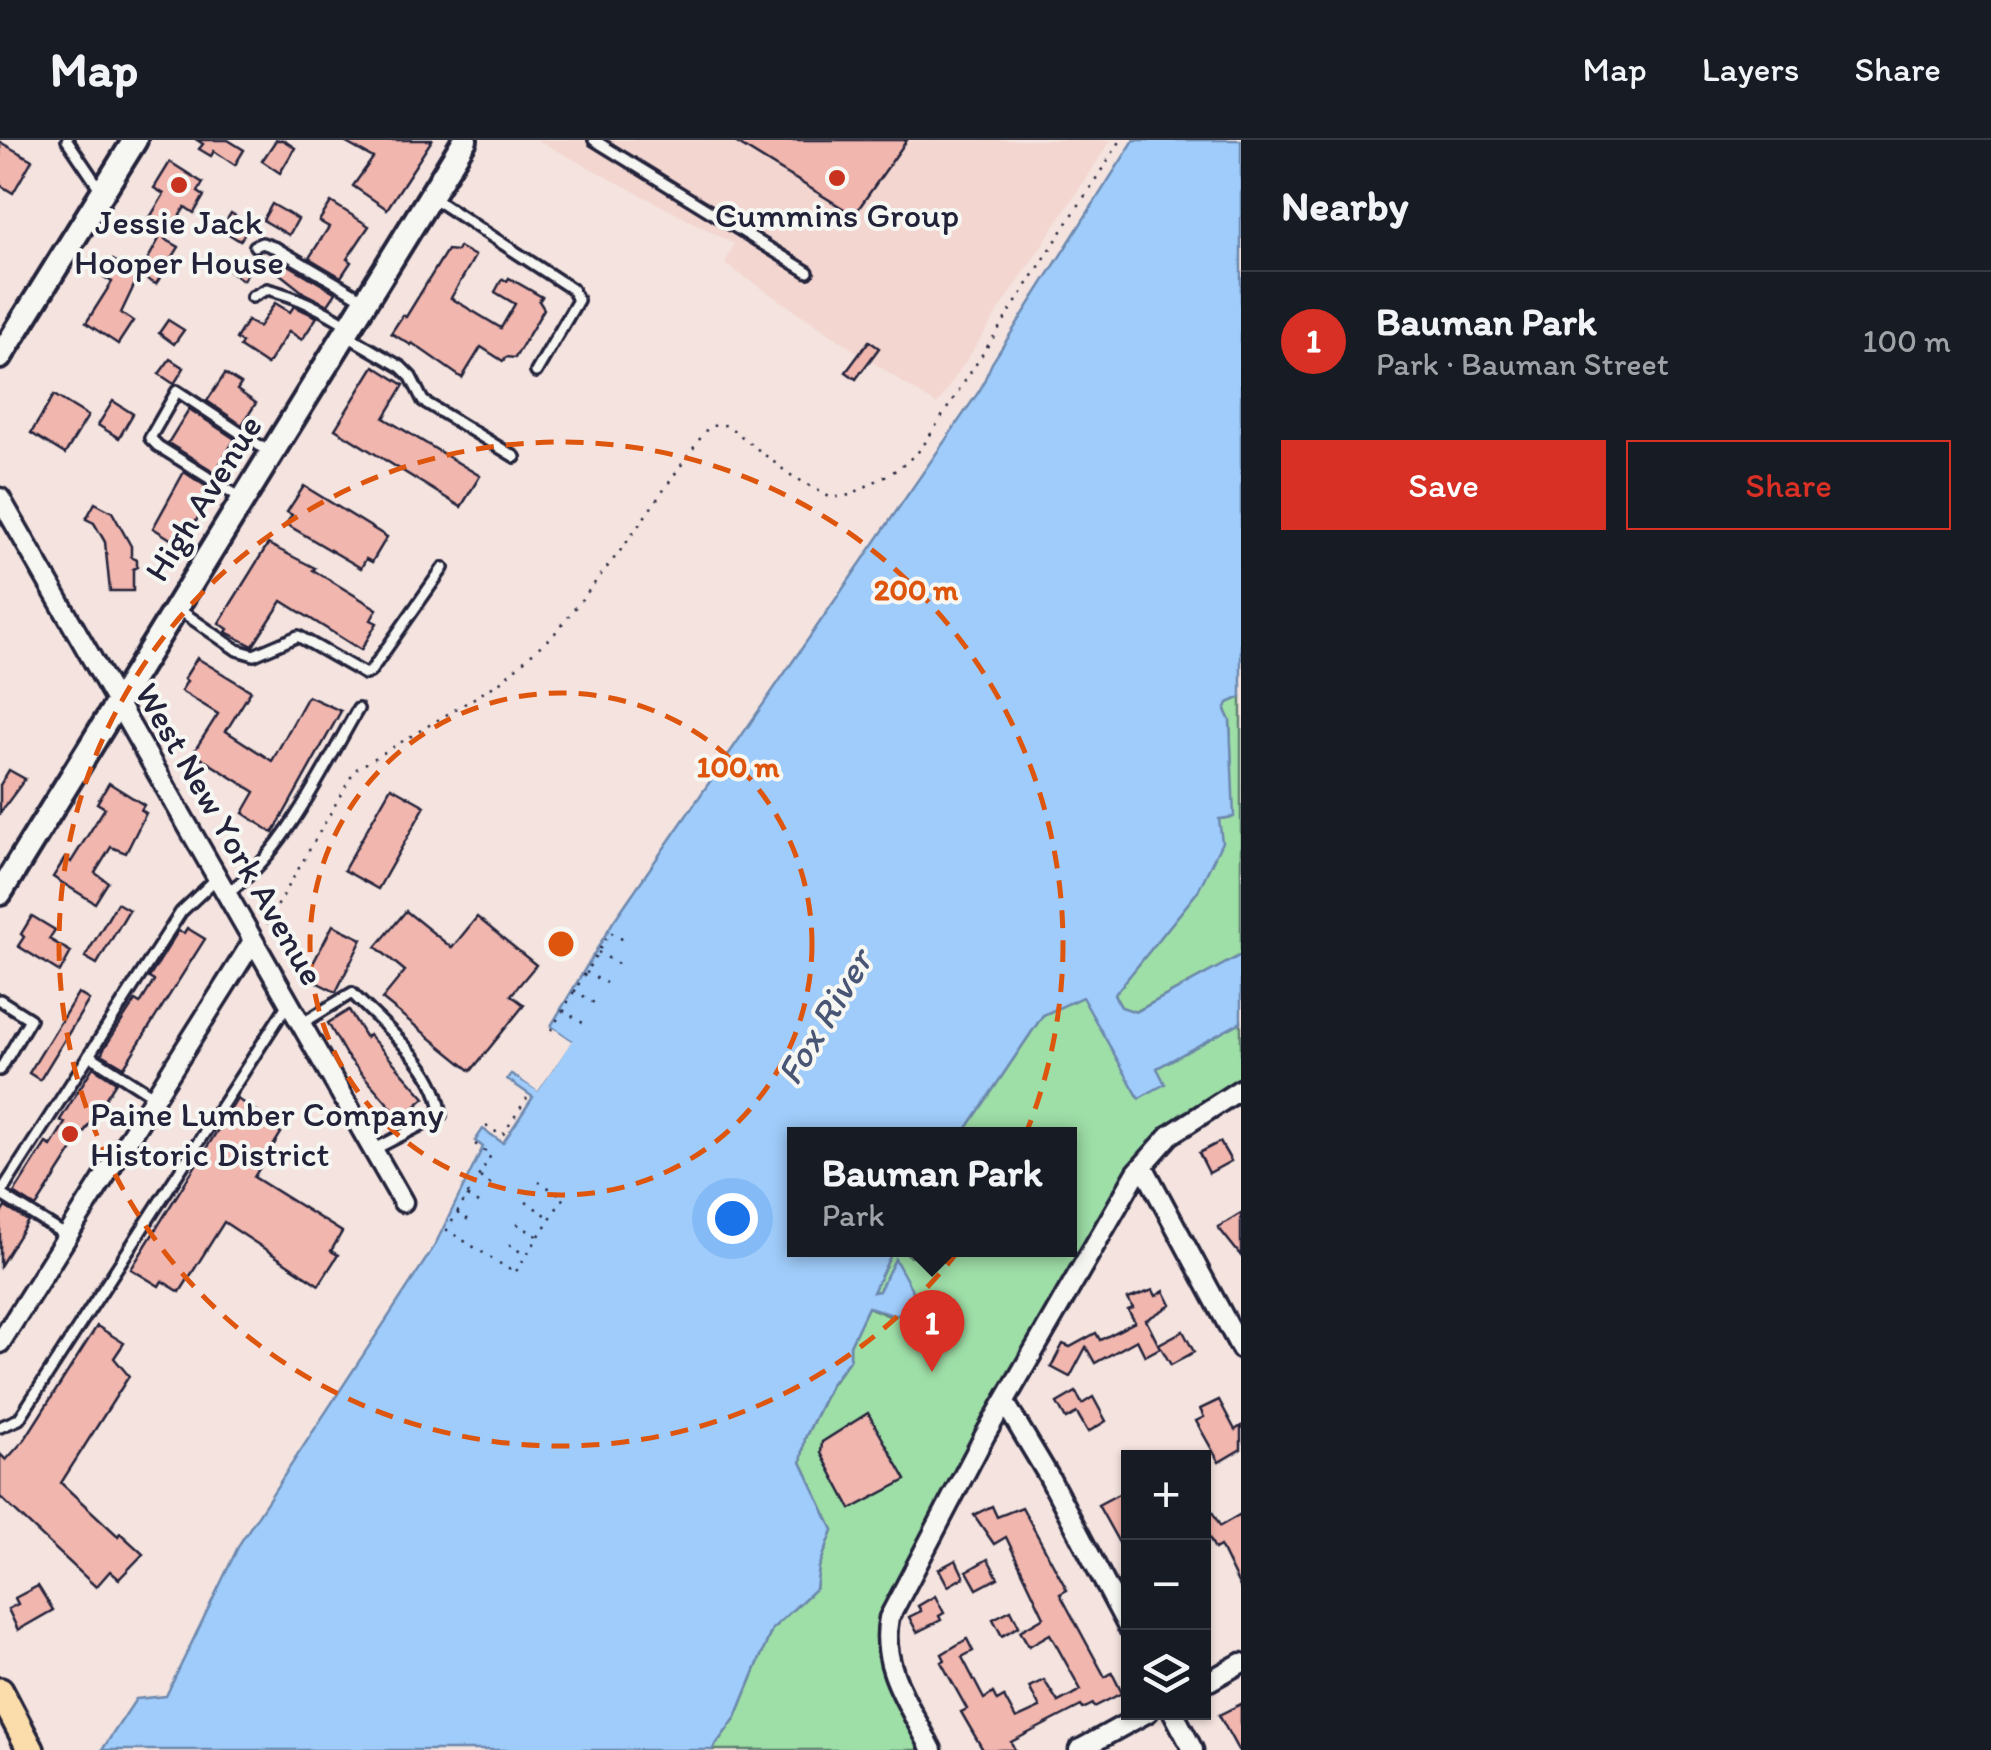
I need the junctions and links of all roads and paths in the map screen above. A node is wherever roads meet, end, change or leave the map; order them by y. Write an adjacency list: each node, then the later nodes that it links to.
1 (67, 140): 6 (lane)
2 (135, 140): 6 (main road)
3 (464, 140): 7 (main road, High Avenue)
4 (594, 140): 9 (lane)
5 (1121, 140): 25 (path)
6 (102, 193): 13 (main road)
7 (430, 196): 11 (main road, High Avenue); 14 (lane)
8 (255, 246): 11 (lane)
9 (808, 272)
10 (252, 297): 12 (lane)
11 (366, 301): 12 (main road, High Avenue)
12 (347, 330): 15 (main road, High Avenue); 16 (lane)
13 (0, 357)
14 (536, 372)
15 (271, 454): 18 (main road, High Avenue); 18 (lane)
16 (515, 456)
17 (0, 498): 21 (street, West New York Avenue)
18 (244, 499): 20 (main road, High Avenue)
19 (443, 568): 20 (lane)
20 (177, 608): 21 (main road, High Avenue)
21 (119, 704): 23 (street, West New York Avenue); 24 (main road, High Avenue)
22 (358, 709): 23 (lane)
23 (222, 885): 25 (street, West New York Avenue); 39 (lane)
24 (0, 893)
25 (251, 938): 33 (street, West New York Avenue); 42 (street)
26 (629, 943): 27 (path)
27 (597, 952): 28 (path); 29 (path)
28 (618, 964)
29 (585, 971): 30 (path); 31 (path)
30 (606, 984)
31 (574, 990): 34 (path); 35 (path)
32 (0, 1000): 40 (lane)
33 (289, 1002): 37 (street, West New York Avenue); 67 (lane)
34 (594, 1002)
35 (561, 1010): 36 (path); 38 (path)
36 (583, 1023)
37 (301, 1024): 46 (street, West New York Avenue); 46 (lane)
38 (551, 1030)
39 (89, 1056): 42 (lane); 51 (lane)
40 (0, 1070)
41 (1241, 1089): 47 (street)
42 (155, 1097): 60 (street)
43 (528, 1098): 44 (path)
44 (486, 1125)
45 (475, 1144): 48 (path)
46 (373, 1150): 53 (street, West New York Avenue)
47 (1143, 1166): 65 (street); 66 (street)
48 (478, 1176): 50 (path); 52 (path)
49 (539, 1182): 57 (path)
50 (496, 1186)
51 (0, 1194): 60 (lane)
52 (466, 1195): 55 (path); 56 (path)
53 (402, 1202)
54 (526, 1202): 57 (path)
55 (483, 1206)
56 (456, 1212): 58 (path); 63 (path)
57 (550, 1218): 61 (path)
58 (472, 1222)
59 (517, 1224): 61 (path)
60 (67, 1236): 64 (street)
61 (538, 1237): 63 (path)
62 (508, 1244): 63 (path)
63 (526, 1255)
64 (0, 1344)
65 (1241, 1349)
66 (1005, 1403): 68 (street); 75 (street)
67 (0, 1427)
68 (1121, 1614)
69 (1241, 1663): 70 (street)
70 (1211, 1680)
71 (0, 1692): 74 (main road)
72 (1133, 1720): 76 (street)
73 (1177, 1720): 77 (street)
74 (31, 1750)
75 (932, 1750)
76 (1079, 1750)
77 (1193, 1750)

